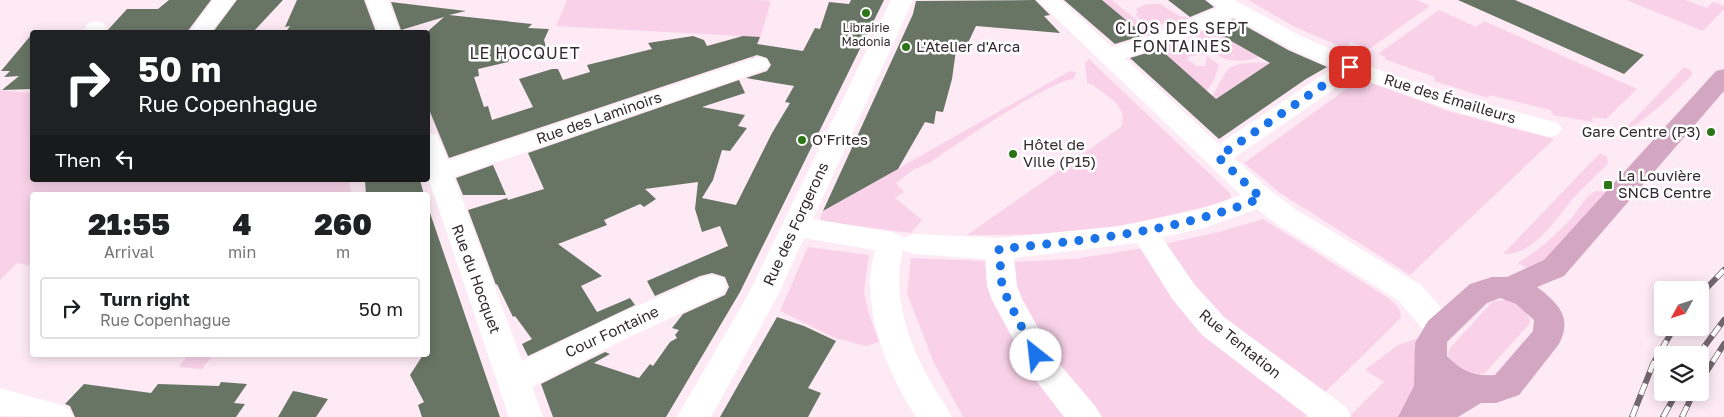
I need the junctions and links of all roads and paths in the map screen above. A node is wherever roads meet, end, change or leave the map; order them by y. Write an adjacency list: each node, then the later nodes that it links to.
1 (224, 0): 6 (street)
2 (377, 0): 7 (street)
3 (902, 0): 18 (street, Rue des Forgerons)
4 (1048, 0): 8 (street)
5 (1226, 5): 8 (street); 10 (street, Rue des Émailleurs)
6 (202, 30)
7 (388, 30)
8 (1108, 56): 14 (street)
9 (758, 64): 15 (street, Rue des Laminoirs)
10 (1350, 67): 12 (street, Rue des Émailleurs); 14 (street)
11 (1724, 76): 22 (main road)
12 (1549, 128)
13 (430, 147): 15 (street, Rue du Hocquet)
14 (1218, 157): 16 (street)
15 (439, 173): 17 (street, Rue du Hocquet)
16 (1261, 198): 19 (street); 25 (street)
17 (439, 209): 29 (street, Rue du Hocquet)
18 (795, 226): 34 (street, Rue des Forgerons); 35 (street)
19 (1144, 231): 21 (street); 37 (street, Rue Tentation)
20 (914, 244): 21 (street)
21 (999, 249): 36 (street)
22 (1554, 268): 24 (main road); 27 (main road)
23 (712, 286): 29 (street, Cour Fontaine)
24 (1512, 289): 26 (main road); 27 (main road)
25 (1410, 293): 26 (street); 28 (street)
26 (1463, 307): 28 (main road)
27 (1545, 312): 30 (main road)
28 (1437, 344): 30 (main road); 38 (main road)
29 (513, 381): 33 (street, Rue du Hocquet)
30 (1476, 390): 39 (main road)
31 (0, 402): 32 (street)
32 (56, 417)
33 (526, 417)
34 (694, 417)
35 (935, 417)
36 (1084, 417)
37 (1335, 417)
38 (1415, 417)
39 (1429, 417)

